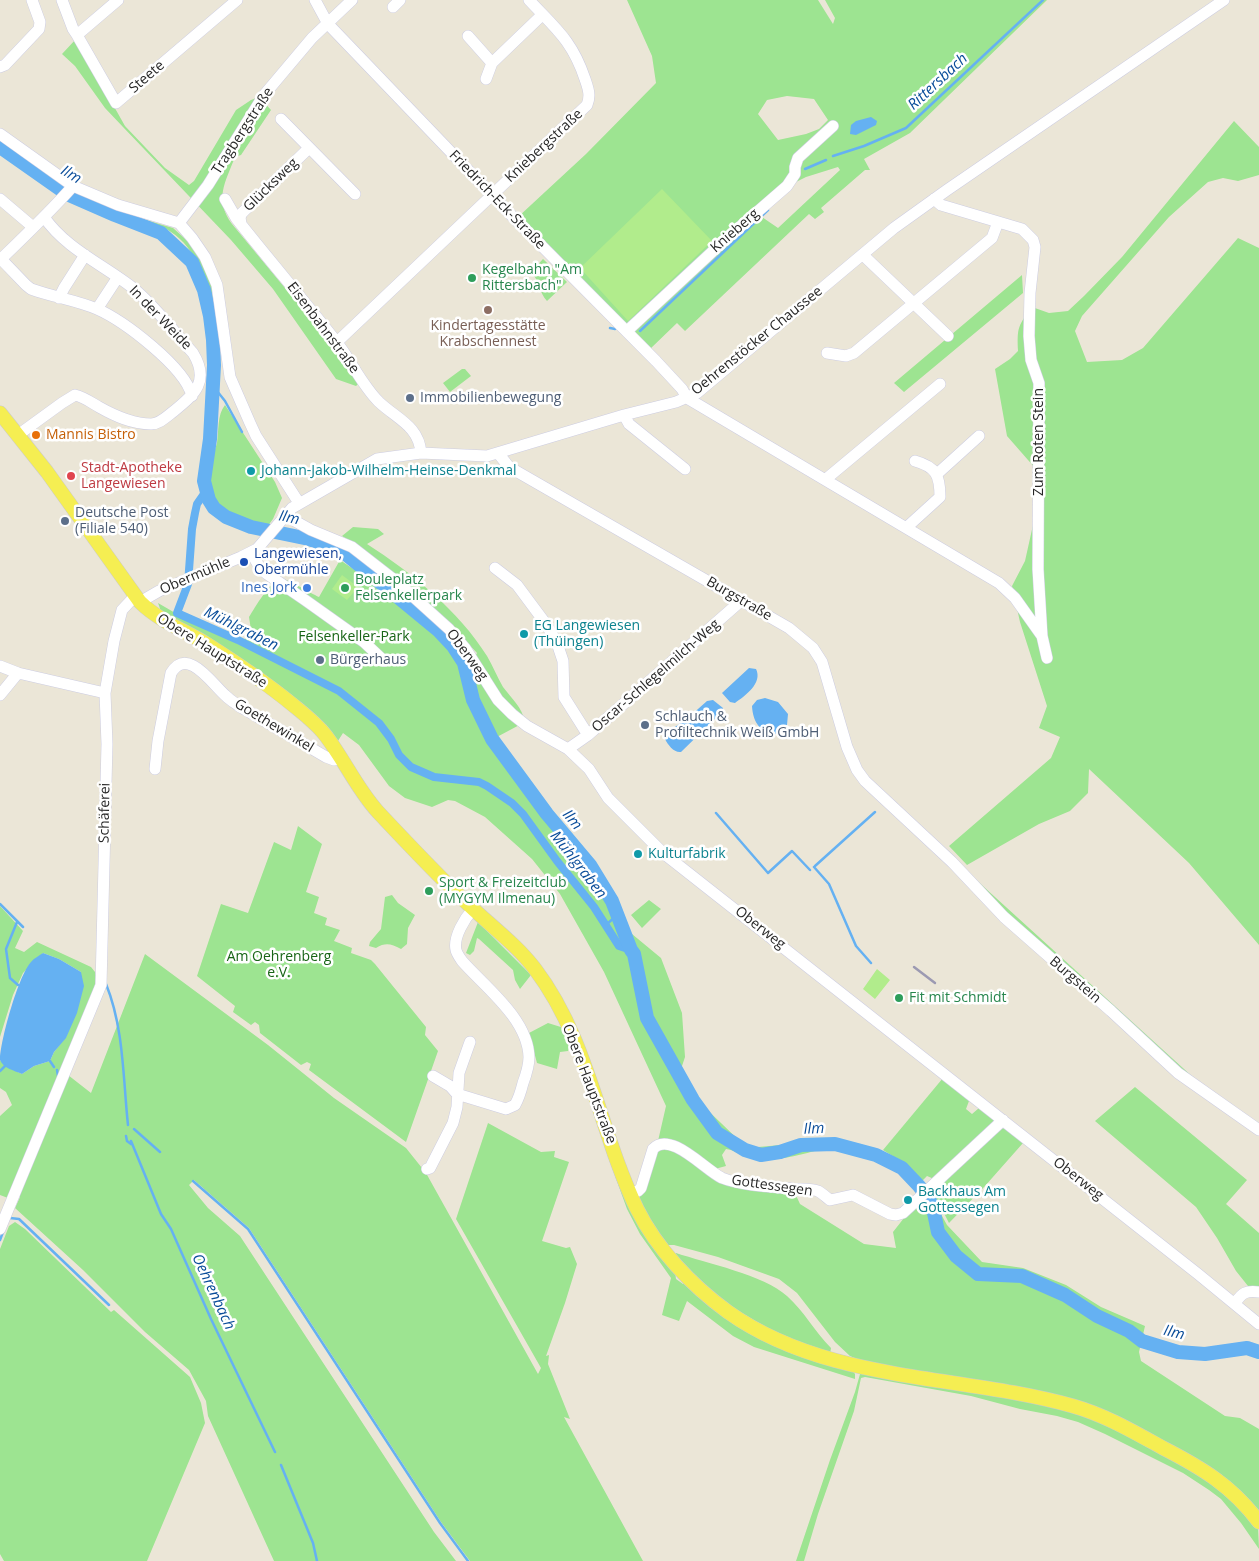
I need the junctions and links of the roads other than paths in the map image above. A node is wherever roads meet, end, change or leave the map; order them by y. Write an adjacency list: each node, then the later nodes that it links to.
1 (32, 0): 14 (street)
2 (62, 0): 11 (street, Steete)
3 (118, 0): 11 (street)
4 (237, 0): 11 (street, Steete)
5 (315, 0): 10 (street, Friedrich-Eck-Straße)
6 (352, 0): 10 (street, Tragbergstraße)
7 (529, 0): 9 (street, Kniebergstraße)
8 (1224, 0): 25 (street, Oehrenstöcker Chaussee)
9 (542, 14): 13 (street); 22 (street, Kniebergstraße)
10 (328, 24): 22 (street, Friedrich-Eck-Straße); 28 (street, Tragbergstraße)
11 (77, 35)
12 (468, 36): 13 (street)
13 (492, 63): 15 (street)
14 (0, 67)
15 (486, 79)
16 (281, 119): 19 (street, Glücksweg)
17 (833, 126): 38 (street, Knieberg)
18 (0, 134): 20 (street)
19 (309, 148): 21 (street, Glücksweg); 29 (street, Glücksweg)
20 (72, 187): 26 (street); 28 (street)
21 (355, 194)
22 (492, 195): 38 (street, Friedrich-Eck-Straße); 40 (street, Kniebergstraße)
23 (0, 199): 30 (street)
24 (225, 199): 29 (street, Eisenbahnstraße)
25 (934, 199): 27 (street, Zum Roten Stein); 32 (street, Oehrenstöcker Chaussee)
26 (44, 217): 30 (street); 31 (street, In der Weide)
27 (998, 222): 36 (street); 63 (street, Zum Roten Stein)
28 (179, 223): 56 (street)
29 (241, 224): 40 (street, Eisenbahnstraße)
30 (32, 227): 33 (street)
31 (85, 255): 34 (street, In der Weide); 35 (street)
32 (863, 255): 36 (street); 44 (street, Oehrenstöcker Chaussee)
33 (1, 260): 35 (street)
34 (118, 277): 37 (street); 43 (street, In der Weide)
35 (59, 298): 37 (street)
36 (913, 304): 39 (street); 41 (street)
37 (97, 309): 43 (street)
38 (627, 331): 44 (street, Friedrich-Eck-Straße)
39 (948, 336)
40 (337, 342): 49 (street, Eisenbahnstraße)
41 (827, 353)
42 (940, 384): 55 (street)
43 (192, 396): 47 (street)
44 (687, 398): 46 (street, Oehrenstöcker Chaussee); 55 (street, Zum Roten Stein)
45 (0, 412): 47 (main road, Obere Hauptstraße)
46 (624, 415): 50 (street, Oehrenstöcker Chaussee); 53 (street)
47 (18, 435): 61 (main road, Obere Hauptstraße)
48 (979, 436): 54 (street)
49 (421, 453): 50 (street, Oehrenstöcker Chaussee); 51 (street, Oehrenstöcker Chaussee)
50 (498, 453): 62 (street, Burgstraße)
51 (394, 456): 56 (street, Obermühle)
52 (915, 461): 54 (street)
53 (685, 470)
54 (938, 474): 58 (street)
55 (826, 479): 58 (street, Zum Roten Stein)
56 (299, 503): 57 (street, Obermühle)
57 (287, 513): 59 (street, Obermühle); 71 (street, Oberweg)
58 (907, 527): 63 (street, Zum Roten Stein)
59 (251, 552): 61 (street, Obermühle); 65 (street)
60 (495, 568): 70 (street)
61 (137, 599): 68 (street, Schäferei); 72 (main road, Obere Hauptstraße)
62 (742, 600): 70 (street, Oscar-Schlegelmilch-Weg); 74 (street, Burgstraße)
63 (1042, 636): 64 (street, Zum Roten Stein)
64 (1047, 658)
65 (384, 661)
66 (0, 666): 67 (street)
67 (18, 673): 68 (street); 69 (street)
68 (105, 692): 83 (street, Schäferei)
69 (0, 695)
70 (588, 735): 71 (street, Oscar-Schlegelmilch-Weg)
71 (568, 749): 79 (street, Oberweg)
72 (341, 759): 73 (street, Goethewinkel); 75 (main road, Obere Hauptstraße)
73 (155, 769)
74 (902, 816): 80 (street, Burgstein)
75 (473, 909): 78 (street); 82 (main road, Obere Hauptstraße)
76 (470, 1042): 78 (street)
77 (433, 1076): 78 (street)
78 (457, 1094): 81 (street)
79 (1003, 1120): 82 (street, Gottessegen); 85 (street, Oberweg)
80 (1259, 1130)
81 (427, 1169)
82 (631, 1193): 87 (main road, Obere Hauptstraße)
83 (0, 1229)
84 (1259, 1292): 85 (street)
85 (1234, 1304): 86 (street, Oberweg)
86 (1259, 1324)
87 (1259, 1522)

